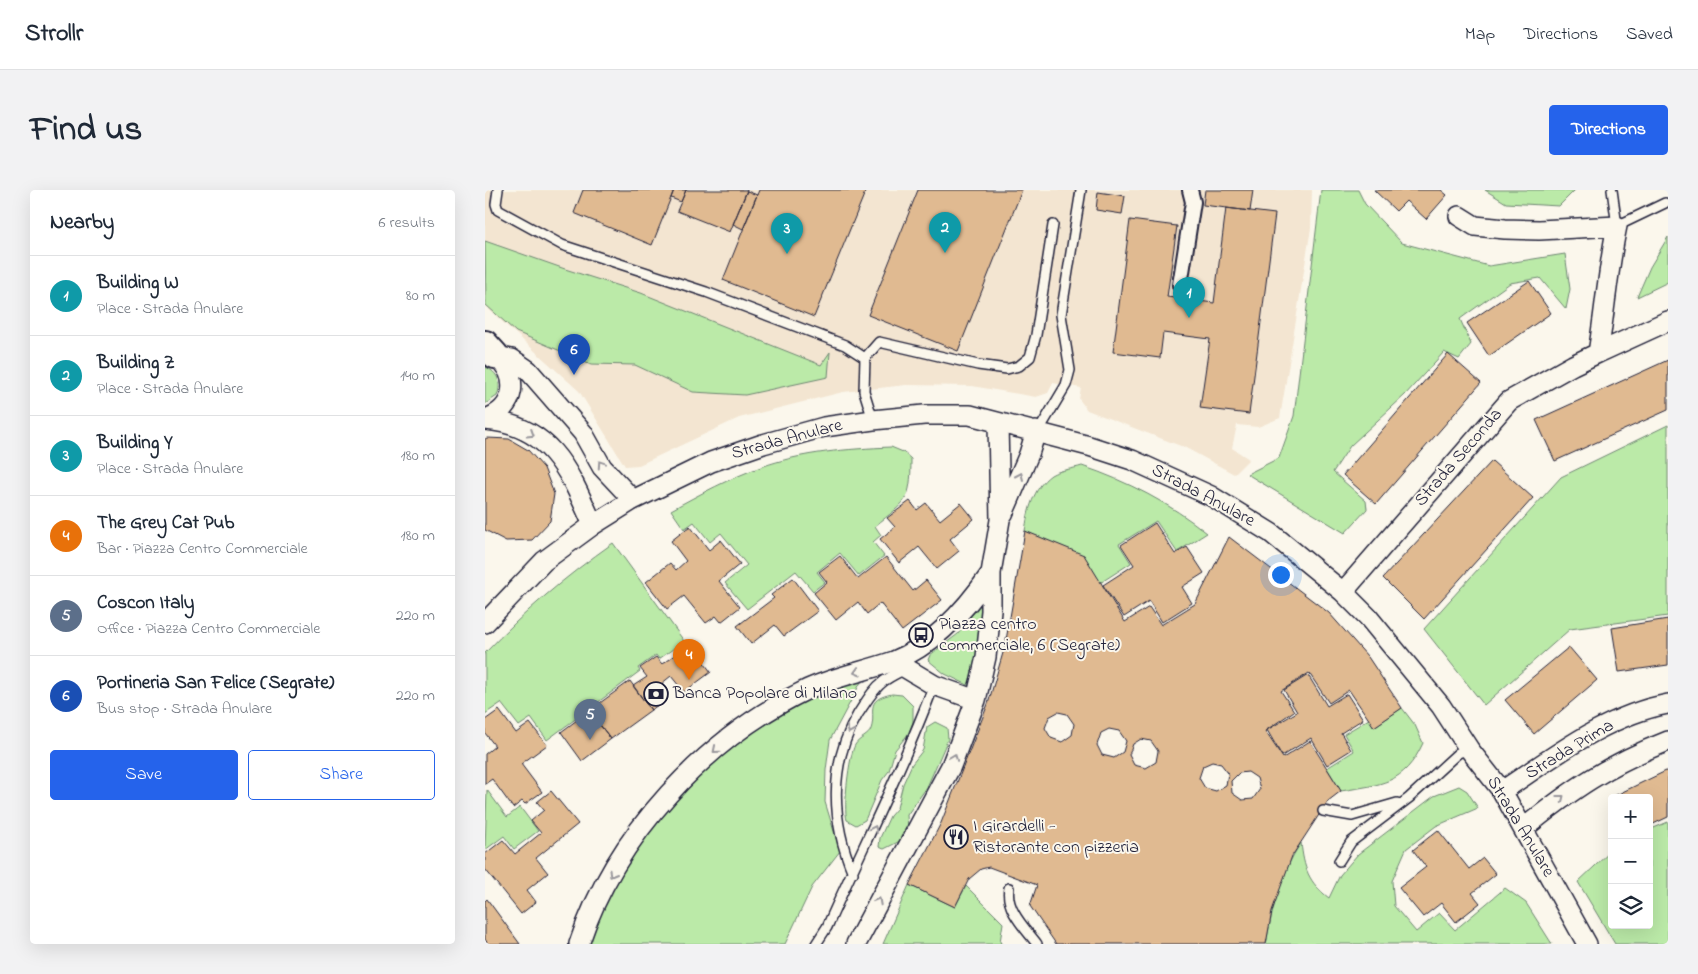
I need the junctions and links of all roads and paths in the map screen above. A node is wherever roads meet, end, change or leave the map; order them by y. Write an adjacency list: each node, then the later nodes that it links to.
1 (498, 190): 13 (lane)
2 (1081, 190): 17 (lane)
3 (1190, 190): 9 (street)
4 (1612, 190): 8 (lane)
5 (1665, 202): 8 (lane)
6 (1459, 216): 8 (street)
7 (1053, 225): 13 (lane)
8 (1617, 226): 12 (street)
9 (1180, 285)
10 (1668, 321): 12 (street, Strada Seconda)
11 (488, 351): 14 (street); 18 (street, one-way to 11)
12 (1598, 353): 22 (street, Strada Seconda)
13 (865, 358): 15 (lane)
14 (485, 420): 20 (street, one-way to 20)
15 (873, 420): 16 (street, Strada Anulare); 18 (street, Strada Anulare)
16 (998, 424): 17 (street, Strada Anulare); 19 (street)
17 (1037, 431): 19 (street, one-way to 17); 22 (street, Strada Anulare)
18 (633, 500): 20 (street, Strada Anulare)
19 (1000, 520): 21 (street)
20 (593, 525): 23 (street, Strada Anulare)
21 (991, 573): 24 (street); 26 (street)
22 (1343, 592): 29 (street, Strada Anulare)
23 (485, 623)
24 (899, 665): 25 (street); 35 (lane, one-way to 35); 37 (street, one-way to 37)
25 (934, 685): 26 (street); 35 (lane, one-way to 25)
26 (976, 700): 39 (street, one-way to 26)
27 (1668, 704): 30 (street, Strada Prima)
28 (1668, 741): 33 (street, one-way to 28)
29 (1469, 749): 30 (street, Strada Anulare); 31 (lane)
30 (1502, 791): 33 (street, Strada Anulare)
31 (1409, 798): 32 (lane); 34 (lane)
32 (1323, 811)
33 (1523, 829): 41 (street, Strada Anulare)
34 (1339, 861)
35 (853, 873): 38 (lane)
36 (1009, 888): 40 (lane)
37 (579, 944)
38 (816, 944)
39 (856, 944)
40 (1037, 944)
41 (1587, 944)

